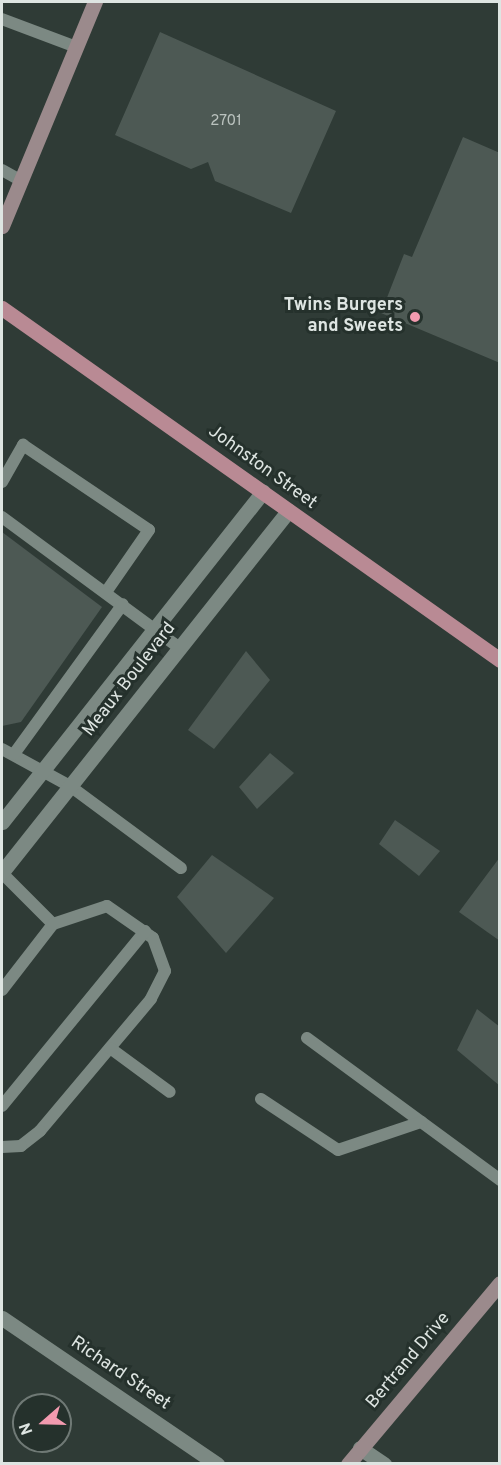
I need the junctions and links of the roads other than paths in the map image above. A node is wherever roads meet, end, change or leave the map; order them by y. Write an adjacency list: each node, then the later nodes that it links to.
1 (95, 2): 3 (main road)
2 (2, 19): 3 (lane)
3 (76, 47): 5 (main road)
4 (2, 170): 5 (lane)
5 (20, 180): 6 (main road)
6 (2, 226)
7 (2, 309): 9 (main road, Johnston Street)
8 (2, 482): 12 (lane)
9 (263, 492): 10 (main road, Johnston Street); 14 (street, Meaux Boulevard)
10 (288, 511): 15 (street, Meaux Boulevard); 16 (main road, Johnston Street)
11 (2, 517): 12 (lane)
12 (106, 592): 13 (lane)
13 (123, 604): 14 (lane); 18 (lane)
14 (156, 627): 15 (lane); 19 (street, Meaux Boulevard)
15 (180, 648): 20 (street, Meaux Boulevard)
16 (500, 660)
17 (2, 749): 18 (lane)
18 (14, 754): 19 (lane)
19 (42, 771): 20 (lane); 21 (street, Meaux Boulevard)
20 (70, 786): 22 (lane); 23 (street, Meaux Boulevard)
21 (2, 822)
22 (181, 868)
23 (2, 873): 24 (lane)
24 (53, 924): 25 (lane); 26 (lane)
25 (145, 931): 28 (lane); 31 (lane)
26 (2, 990)
27 (307, 1038): 32 (lane)
28 (110, 1048): 29 (lane); 33 (lane)
29 (170, 1092)
30 (261, 1099): 32 (lane)
31 (2, 1106)
32 (421, 1122): 34 (lane)
33 (2, 1147)
34 (500, 1180)
35 (498, 1288): 37 (main road, Bertrand Drive)
36 (2, 1318): 38 (street, Richard Street)
37 (360, 1448): 39 (main road, Bertrand Drive); 40 (street)
38 (217, 1464)
39 (348, 1464)
40 (384, 1464)

